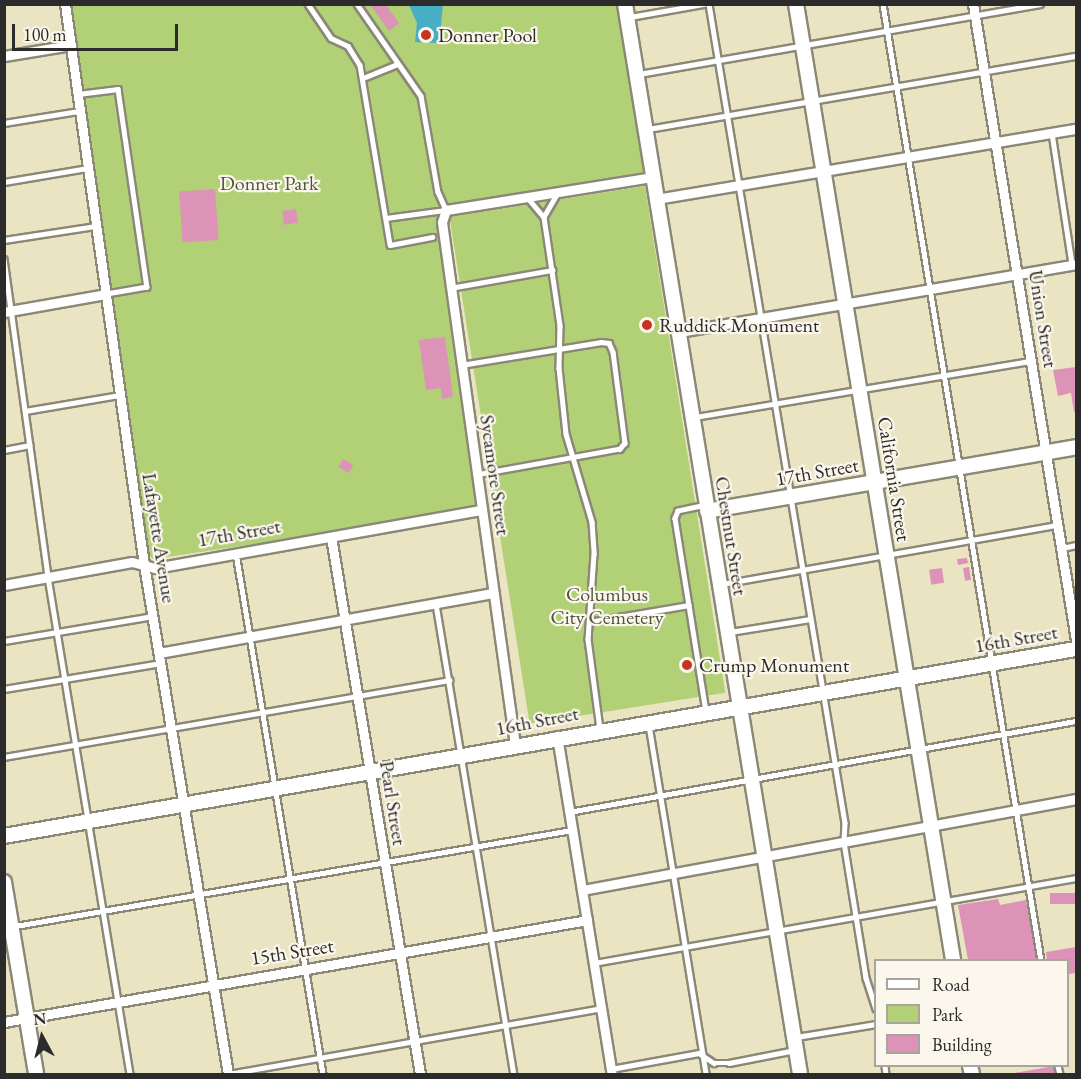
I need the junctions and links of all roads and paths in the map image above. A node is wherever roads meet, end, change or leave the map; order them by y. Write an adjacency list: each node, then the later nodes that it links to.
1 (65, 4): 13 (street, Lafayette Avenue)
2 (308, 4): 21 (lane)
3 (357, 4): 18 (lane)
4 (704, 4): 10 (lane)
5 (709, 4): 17 (lane)
6 (796, 4): 14 (street, California Street)
7 (884, 4): 12 (lane)
8 (973, 4): 11 (street, Union Street)
9 (1040, 4): 11 (lane)
10 (626, 11): 20 (street, Chestnut Street)
11 (974, 15): 12 (lane); 19 (street, Union Street)
12 (888, 30): 14 (lane); 22 (lane)
13 (71, 45): 15 (street); 23 (street, Lafayette Avenue)
14 (803, 46): 17 (lane); 24 (street, California Street)
15 (4, 56)
16 (1077, 56): 19 (lane)
17 (718, 61): 20 (lane); 26 (lane)
18 (397, 64): 21 (lane); 41 (lane)
19 (984, 71): 22 (lane); 31 (street, Union Street)
20 (636, 75): 29 (street, Chestnut Street)
21 (363, 78): 43 (lane)
22 (897, 87): 24 (lane); 32 (lane)
23 (78, 94): 25 (street, Lafayette Avenue); 53 (lane)
24 (812, 102): 26 (lane); 34 (street, California Street)
25 (80, 111): 27 (lane); 33 (street, Lafayette Avenue)
26 (727, 116): 29 (lane); 37 (lane)
27 (4, 123)
28 (1077, 129): 30 (street)
29 (645, 130): 35 (street, Chestnut Street)
30 (1052, 133): 31 (street); 48 (lane)
31 (995, 142): 32 (street); 50 (street, Union Street)
32 (909, 157): 34 (street); 52 (lane)
33 (88, 168): 36 (lane); 44 (street, Lafayette Avenue)
34 (823, 171): 37 (street); 54 (street, California Street)
35 (652, 177): 38 (street); 40 (street, Chestnut Street)
36 (4, 182)
37 (739, 185): 40 (street); 56 (lane)
38 (558, 192): 39 (street); 42 (lane)
39 (527, 197): 41 (street); 42 (lane)
40 (656, 199): 57 (street, Chestnut Street)
41 (446, 210): 43 (lane); 51 (street, Sycamore Street)
42 (544, 217): 49 (lane)
43 (386, 218): 45 (lane)
44 (96, 226): 46 (lane); 53 (street, Lafayette Avenue)
45 (432, 237)
46 (4, 240)
47 (4, 259): 55 (lane)
48 (1074, 264): 50 (street)
49 (552, 270): 51 (lane); 58 (lane)
50 (1018, 274): 52 (street); 59 (street, Union Street)
51 (450, 288): 60 (street, Sycamore Street)
52 (929, 289): 54 (street); 61 (lane)
53 (106, 294): 55 (street); 63 (street, Lafayette Avenue)
54 (845, 303): 56 (street); 62 (street, California Street)
55 (8, 311): 65 (lane)
56 (762, 317): 57 (street); 64 (lane)
57 (679, 332): 66 (street, Chestnut Street)
58 (560, 347): 60 (lane); 71 (lane); 71 (lane)
59 (1032, 360): 61 (lane); 70 (street, Union Street)
60 (461, 365): 73 (street, Sycamore Street)
61 (946, 375): 62 (lane); 72 (lane)
62 (860, 390): 64 (lane); 74 (street, California Street)
63 (120, 395): 65 (lane); 85 (street, Lafayette Avenue)
64 (774, 404): 66 (lane); 75 (lane)
65 (26, 411): 67 (lane)
66 (692, 418): 76 (street, Chestnut Street)
67 (30, 446): 69 (lane); 87 (lane)
68 (1077, 447): 70 (street, 17th Street)
69 (4, 450)
70 (1046, 453): 72 (street, 17th Street); 78 (street, Union Street)
71 (571, 459): 73 (lane); 96 (lane)
72 (961, 467): 74 (street, 17th Street); 80 (lane)
73 (476, 475): 77 (street, Sycamore Street)
74 (875, 482): 75 (street, 17th Street); 84 (street, California Street)
75 (791, 496): 76 (street, 17th Street); 86 (lane)
76 (706, 508): 88 (street, Chestnut Street); 92 (lane)
77 (482, 510): 79 (street, 17th Street); 90 (street, Sycamore Street)
78 (1058, 525): 80 (lane); 82 (street, Union Street)
79 (332, 537): 83 (street, 17th Street); 95 (street, Pearl Street)
80 (972, 542): 84 (lane); 104 (lane)
81 (1077, 545): 82 (lane)
82 (1062, 548): 100 (street, Union Street)
83 (236, 554): 85 (street, 17th Street); 99 (lane)
84 (887, 556): 86 (lane); 105 (street, California Street)
85 (144, 565): 87 (street, 17th Street); 93 (street, Lafayette Avenue)
86 (802, 569): 88 (lane); 94 (lane)
87 (48, 577): 89 (street, 17th Street); 97 (lane)
88 (719, 584): 98 (street, Chestnut Street)
89 (4, 585)
90 (493, 593): 91 (street); 121 (street, Sycamore Street)
91 (436, 604): 95 (street); 107 (lane)
92 (689, 605): 96 (lane); 113 (lane)
93 (153, 616): 97 (lane); 103 (street, Lafayette Avenue)
94 (810, 619): 98 (lane); 109 (lane)
95 (345, 620): 99 (street); 110 (street, Pearl Street)
96 (589, 622): 117 (lane)
97 (57, 632): 101 (lane); 106 (lane)
98 (728, 632): 111 (street, Chestnut Street)
99 (249, 637): 103 (street); 112 (lane)
100 (1077, 639)
101 (4, 641)
102 (1077, 649): 104 (street, 16th Street)
103 (160, 658): 106 (lane); 116 (street, Lafayette Avenue)
104 (992, 663): 105 (street, 16th Street); 118 (lane)
105 (907, 678): 109 (street, 16th Street); 122 (street, California Street)
106 (65, 679): 108 (lane); 120 (lane)
107 (449, 680): 110 (lane); 123 (lane)
108 (4, 689)
109 (822, 692): 111 (street, 16th Street); 125 (lane)
110 (358, 697): 112 (lane); 126 (street, Pearl Street)
111 (740, 706): 113 (street, 16th Street); 127 (street, Chestnut Street)
112 (261, 712): 116 (lane); 128 (lane)
113 (706, 712): 114 (street, 16th Street)
114 (648, 721): 117 (street, 16th Street); 129 (lane)
115 (1077, 721): 118 (lane)
116 (172, 729): 120 (lane); 131 (street, Lafayette Avenue)
117 (600, 729): 119 (street, 16th Street)
118 (1002, 735): 122 (lane); 132 (lane)
119 (557, 736): 121 (street, 16th Street); 133 (street)
120 (76, 744): 124 (lane); 134 (lane)
121 (515, 746): 123 (street, 16th Street)
122 (919, 749): 125 (lane); 135 (street, California Street)
123 (463, 755): 126 (street, 16th Street); 139 (lane)
124 (4, 757)
125 (834, 765): 127 (lane); 138 (lane)
126 (370, 772): 128 (street, 16th Street); 141 (street, Pearl Street)
127 (752, 780): 129 (lane); 140 (street, Chestnut Street)
128 (274, 789): 131 (street, 16th Street); 143 (lane)
129 (661, 795): 133 (lane); 142 (lane)
130 (1077, 799): 132 (street)
131 (184, 805): 134 (street, 16th Street); 148 (street, Lafayette Avenue)
132 (1016, 810): 135 (street); 146 (lane)
133 (569, 812): 136 (street)
134 (88, 821): 137 (street, 16th Street); 150 (lane)
135 (931, 826): 138 (street); 149 (street, California Street)
136 (572, 830): 139 (lane); 147 (street)
137 (4, 836)
138 (844, 842): 140 (street); 151 (lane)
139 (476, 845): 141 (lane); 155 (lane)
140 (765, 857): 142 (street); 154 (street, Chestnut Street)
141 (384, 861): 143 (lane); 157 (street, Pearl Street)
142 (674, 874): 147 (street); 156 (lane)
143 (290, 878): 148 (lane); 161 (lane)
144 (1077, 878): 146 (lane)
145 (4, 882): 153 (street)
146 (1029, 887): 149 (lane); 159 (lane)
147 (582, 890): 152 (street)
148 (198, 892): 150 (lane); 162 (street, Lafayette Avenue)
149 (943, 902): 151 (lane); 158 (street, California Street)
150 (103, 909): 153 (lane); 164 (lane)
151 (856, 917): 154 (lane); 163 (lane)
152 (587, 920): 155 (street, 15th Street); 160 (street)
153 (8, 927): 166 (street)
154 (777, 930): 156 (lane); 171 (street, Chestnut Street)
155 (492, 937): 157 (street, 15th Street); 169 (lane)
156 (685, 950): 160 (lane); 173 (lane)
157 (400, 953): 161 (street, 15th Street); 170 (street, Pearl Street)
158 (953, 959)
159 (1041, 959)
160 (594, 963): 165 (street)
161 (305, 969): 162 (street, 15th Street); 172 (lane)
162 (213, 984): 164 (street, 15th Street); 177 (street, Lafayette Avenue)
163 (874, 999)
164 (118, 1002): 166 (street, 15th Street); 176 (lane)
165 (601, 1008): 169 (lane); 174 (street)
166 (27, 1018): 167 (street, 15th Street); 175 (street)
167 (4, 1022)
168 (874, 1024): 171 (lane)
169 (506, 1025): 170 (lane); 180 (lane)
170 (414, 1041): 172 (lane); 179 (street, Pearl Street)
171 (795, 1044): 173 (lane); 182 (street, Chestnut Street)
172 (320, 1058): 177 (lane); 178 (lane)
173 (704, 1059): 174 (lane); 181 (lane)
174 (612, 1072)
175 (36, 1074)
176 (130, 1074)
177 (227, 1074)
178 (323, 1074)
179 (420, 1074)
180 (514, 1074)
181 (706, 1074)
182 (800, 1074)

